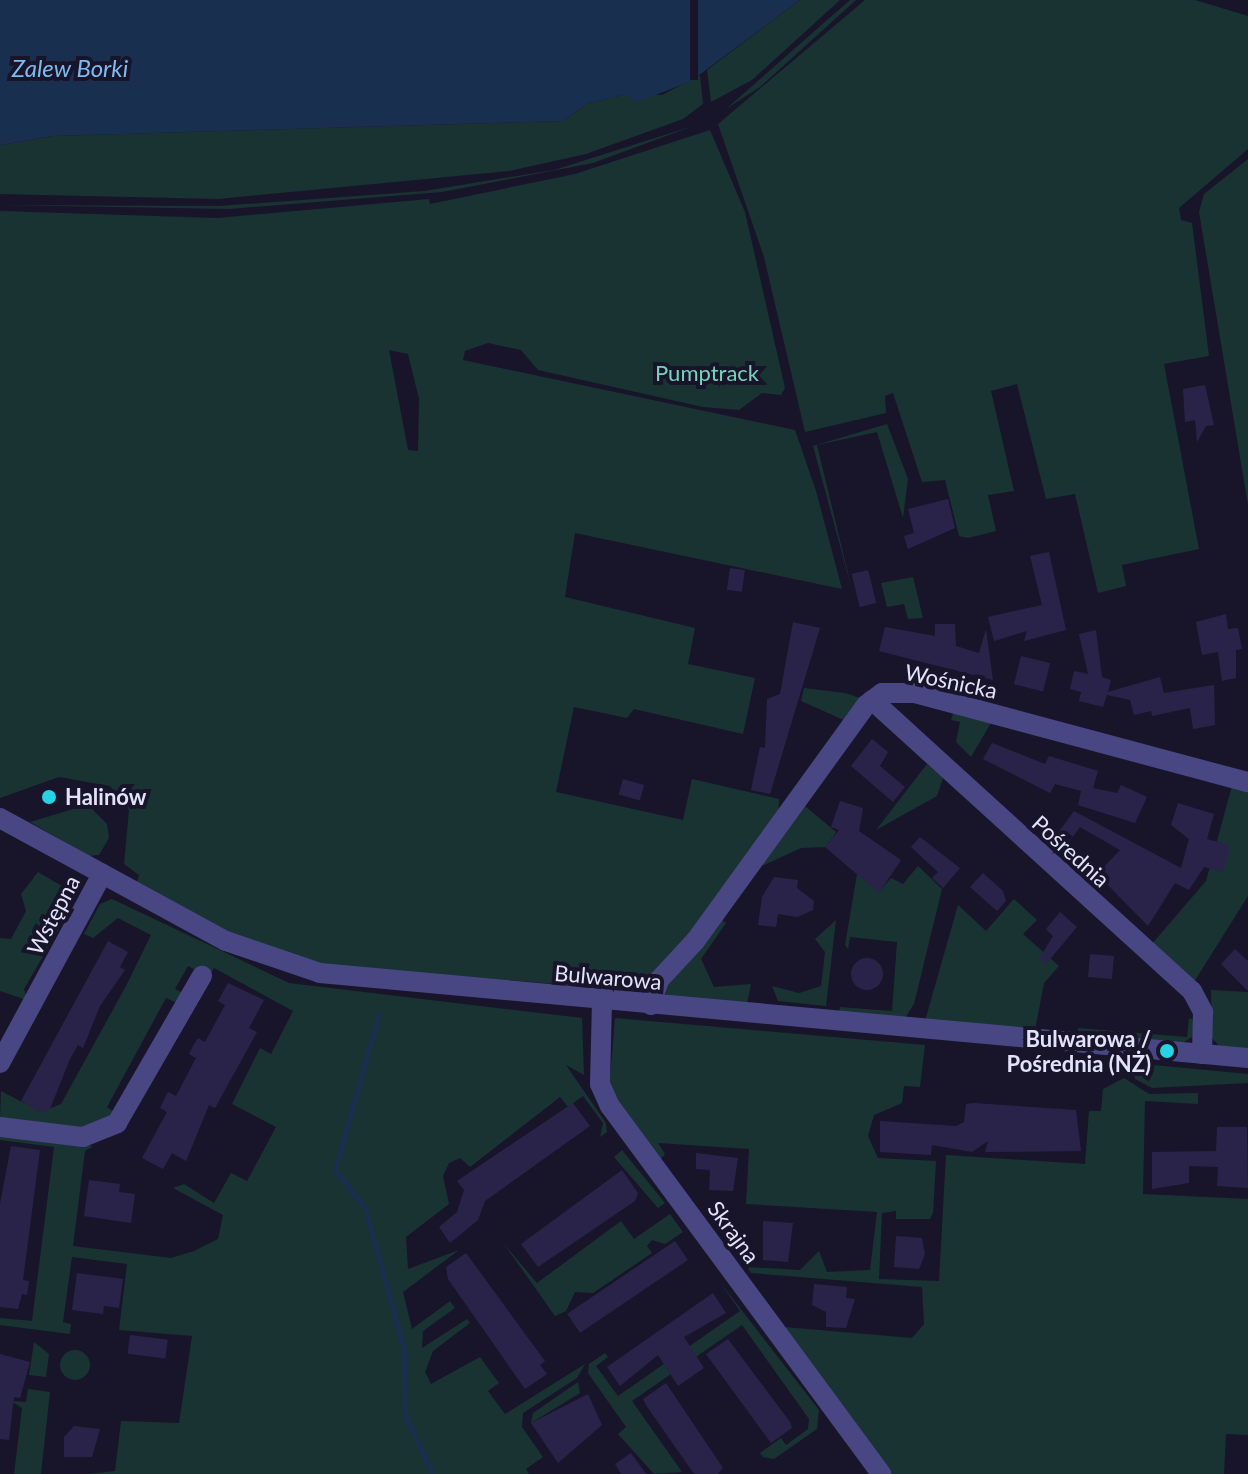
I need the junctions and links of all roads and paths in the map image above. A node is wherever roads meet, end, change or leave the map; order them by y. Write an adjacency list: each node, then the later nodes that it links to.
1 (872, 700): 2 (street, Wośnicka); 7 (street); 8 (street, Pośrednia)
2 (1248, 782)
3 (0, 818): 4 (street, Bulwarowa)
4 (102, 874): 6 (street, Bulwarowa); 10 (street, Wstępna)
5 (202, 976): 11 (street)
6 (602, 1001): 7 (street, Bulwarowa); 12 (street, Skrajna)
7 (651, 1005): 8 (street, Bulwarowa)
8 (1202, 1054): 9 (street, Bulwarowa)
9 (1248, 1058)
10 (0, 1063)
11 (0, 1127)
12 (881, 1474)

